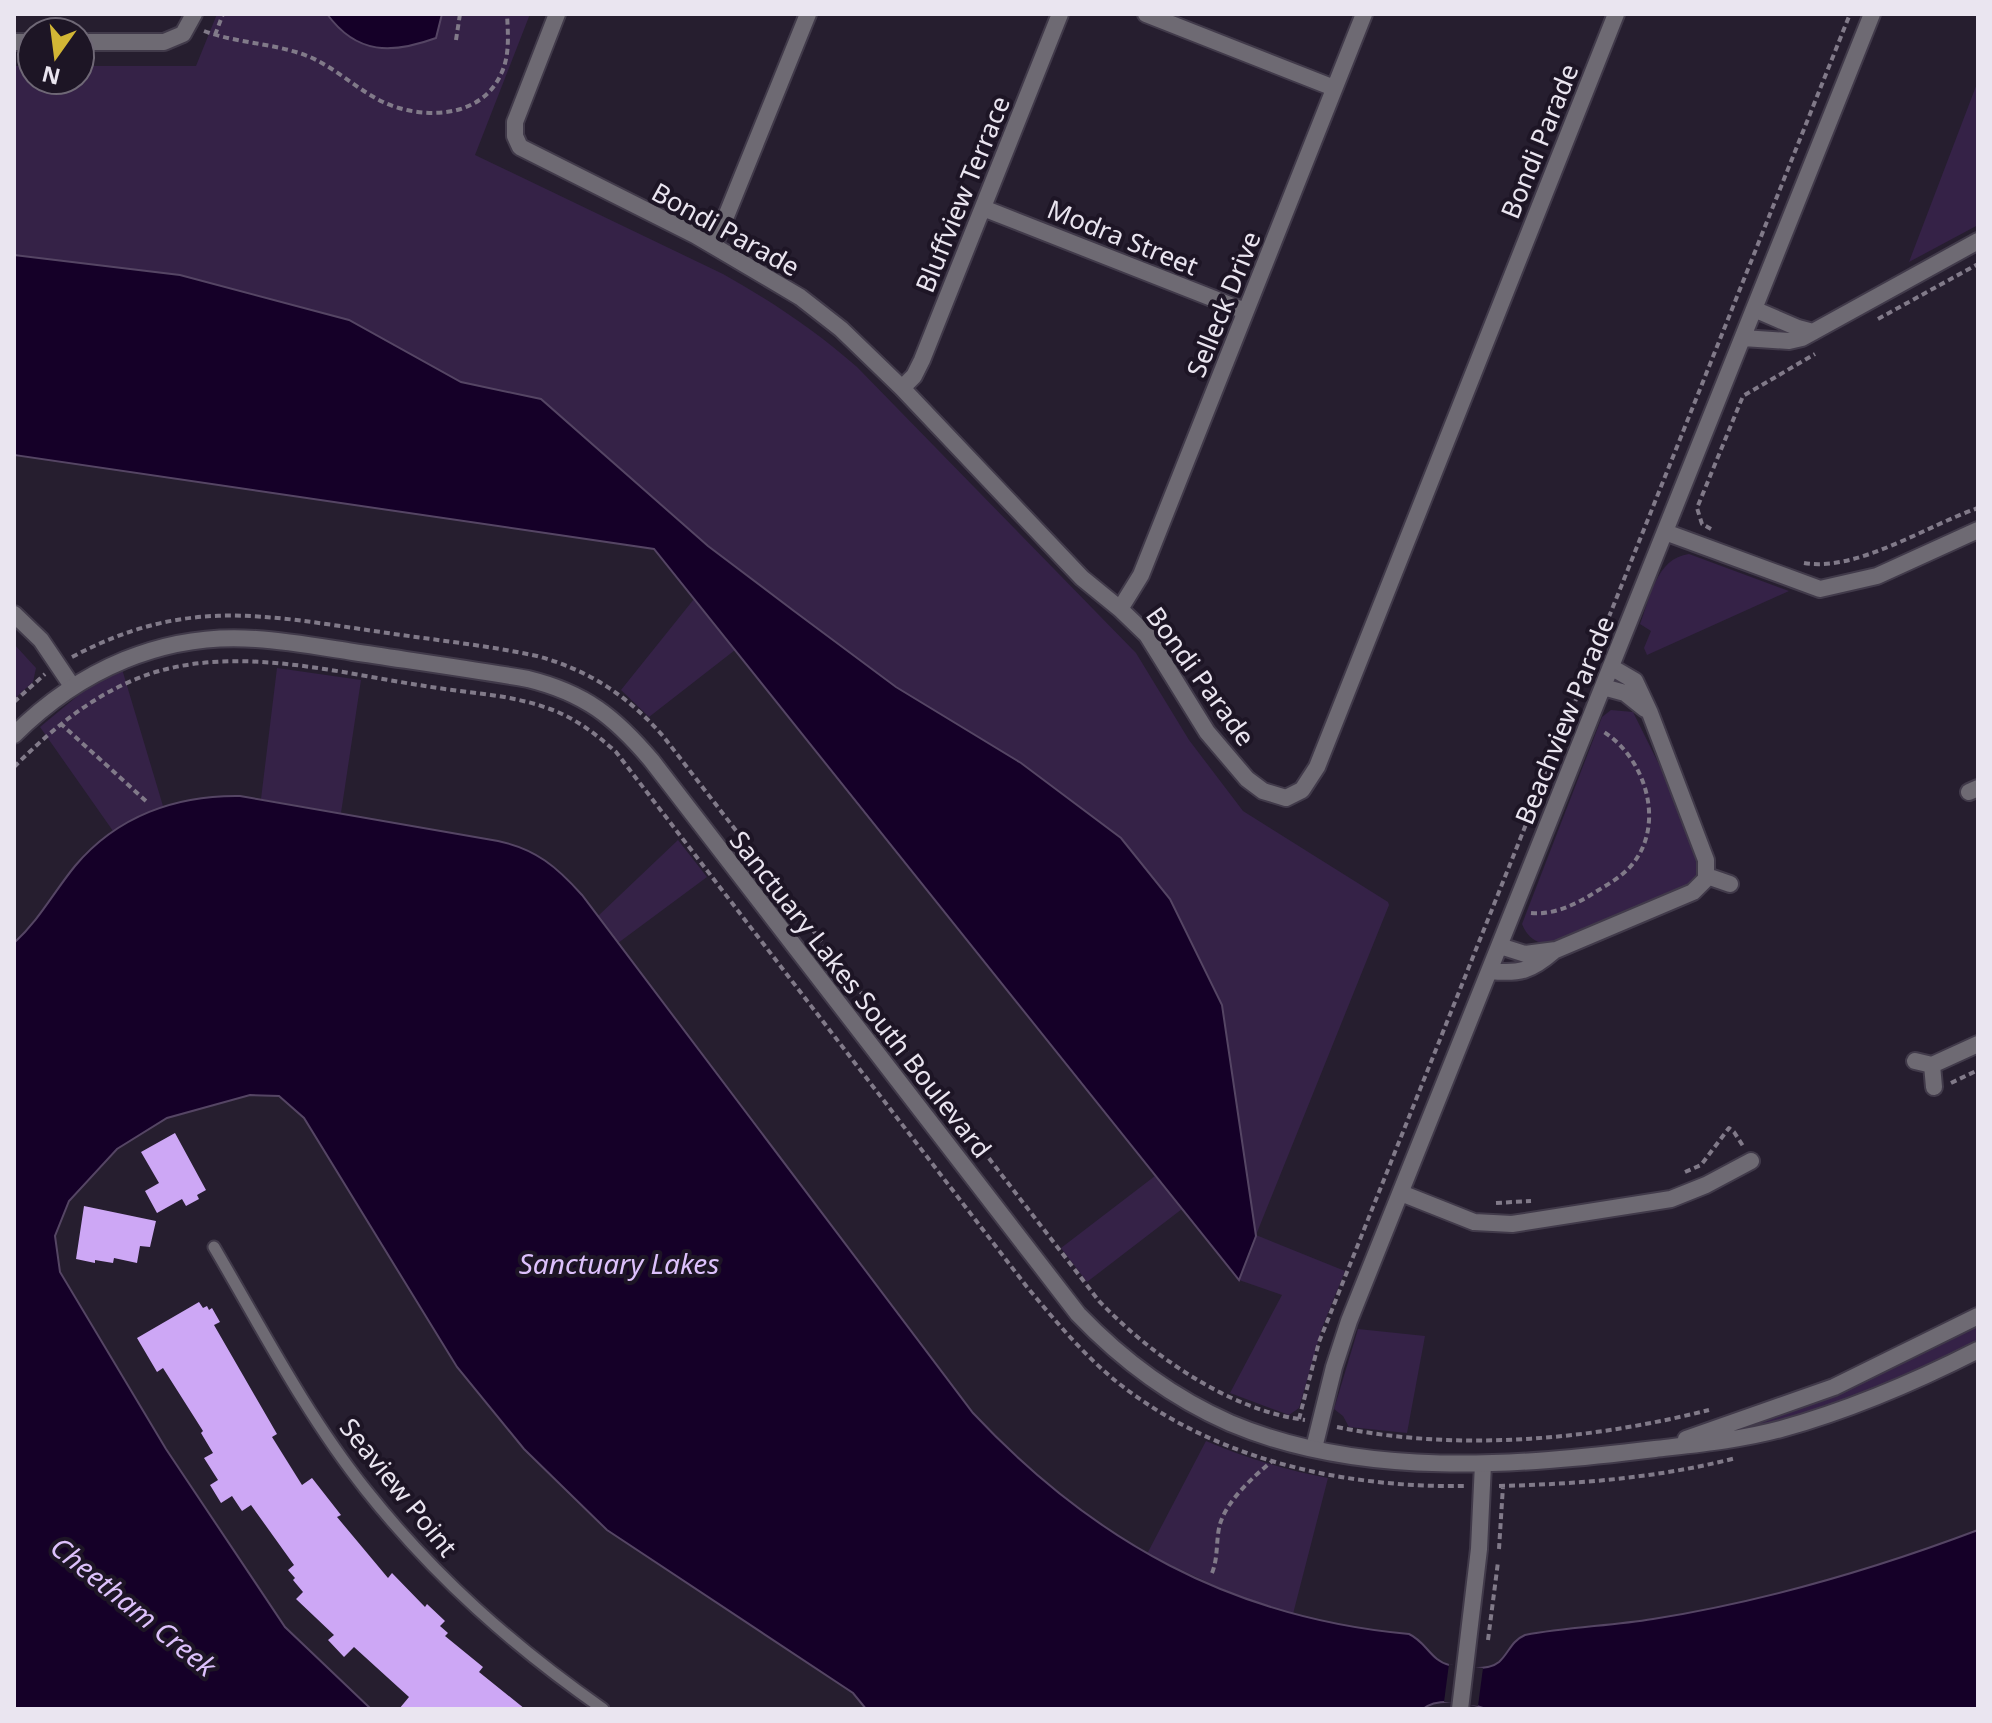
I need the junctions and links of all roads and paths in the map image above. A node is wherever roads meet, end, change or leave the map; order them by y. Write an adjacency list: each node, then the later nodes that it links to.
1 (223, 14): 13 (path)
2 (460, 14): 14 (path)
3 (507, 14): 13 (path)
4 (557, 14): 19 (street, Bondi Parade)
5 (808, 14): 19 (street)
6 (1060, 14): 17 (street, Bluffview Terrace)
7 (1146, 14): 16 (street)
8 (1364, 14): 16 (street, Selleck Drive)
9 (1616, 14): 33 (street, Bondi Parade)
10 (1850, 14): 41 (path)
11 (1872, 14): 21 (street, Beachview Parade)
12 (192, 20): 13 (path); 15 (street)
13 (215, 35)
14 (456, 40)
15 (96, 42)
16 (1334, 88): 22 (street, Selleck Drive)
17 (983, 208): 22 (street, Modra Street); 27 (street, Bluffview Terrace)
18 (1978, 241): 24 (street)
19 (714, 246): 27 (street, Bondi Parade)
20 (1978, 264): 23 (path)
21 (1754, 309): 24 (street); 25 (street, Beachview Parade)
22 (1245, 311): 33 (street, Selleck Drive)
23 (1869, 324)
24 (1813, 332): 25 (street)
25 (1743, 338): 30 (street, Beachview Parade)
26 (1815, 354): 31 (path)
27 (902, 388): 33 (street, Bondi Parade)
28 (1978, 508): 32 (path)
29 (1978, 530): 31 (street)
30 (1665, 532): 31 (street); 36 (street, Beachview Parade)
31 (1704, 547)
32 (1795, 560)
33 (1120, 609)
34 (14, 614): 35 (street)
35 (58, 665): 37 (street); 39 (path); 69 (path)
36 (1611, 667): 38 (street, Beachview Parade); 40 (street)
37 (72, 686): 44 (street, Sanctuary Lakes South Boulevard); 71 (street, Sanctuary Lakes South Boulevard)
38 (1603, 687): 40 (street); 42 (street, Beachview Parade)
39 (14, 702)
40 (1650, 713): 47 (street)
41 (1570, 714): 42 (path); 59 (path)
42 (1589, 722): 49 (street, Beachview Parade); 49 (path)
43 (60, 723): 45 (path); 46 (path); 74 (path)
44 (14, 735)
45 (14, 767)
46 (146, 801)
47 (1707, 876): 48 (street); 51 (street)
48 (1730, 884)
49 (1514, 910): 50 (street, Beachview Parade)
50 (1500, 946): 51 (street); 52 (street, Beachview Parade)
51 (1556, 950): 52 (street)
52 (1490, 971): 61 (street, Beachview Parade)
53 (1978, 1044): 55 (street)
54 (1915, 1061): 55 (street)
55 (1932, 1065): 57 (street)
56 (1978, 1070): 57 (path)
57 (1934, 1087)
58 (1751, 1161): 60 (path); 62 (street)
59 (1389, 1167): 61 (path); 69 (path)
60 (1681, 1174)
61 (1408, 1175): 62 (street, Beachview Parade)
62 (1401, 1193): 70 (street, Beachview Parade)
63 (1535, 1201): 64 (path)
64 (1491, 1203)
65 (214, 1247): 79 (lane, Seaview Point)
66 (1978, 1316): 72 (street, Sanctuary Lakes South Boulevard)
67 (1978, 1350): 72 (street, Sanctuary Lakes South Boulevard)
68 (1715, 1409): 70 (path)
69 (1299, 1419): 70 (path)
70 (1319, 1423): 71 (street, Beachview Parade)
71 (1314, 1448): 75 (street, Sanctuary Lakes South Boulevard)
72 (1658, 1448): 75 (street, Sanctuary Lakes South Boulevard)
73 (1741, 1457): 76 (path)
74 (1271, 1462): 76 (path); 77 (path)
75 (1483, 1464): 76 (street)
76 (1483, 1486): 78 (street)
77 (1212, 1573)
78 (1461, 1706)
79 (603, 1709)

